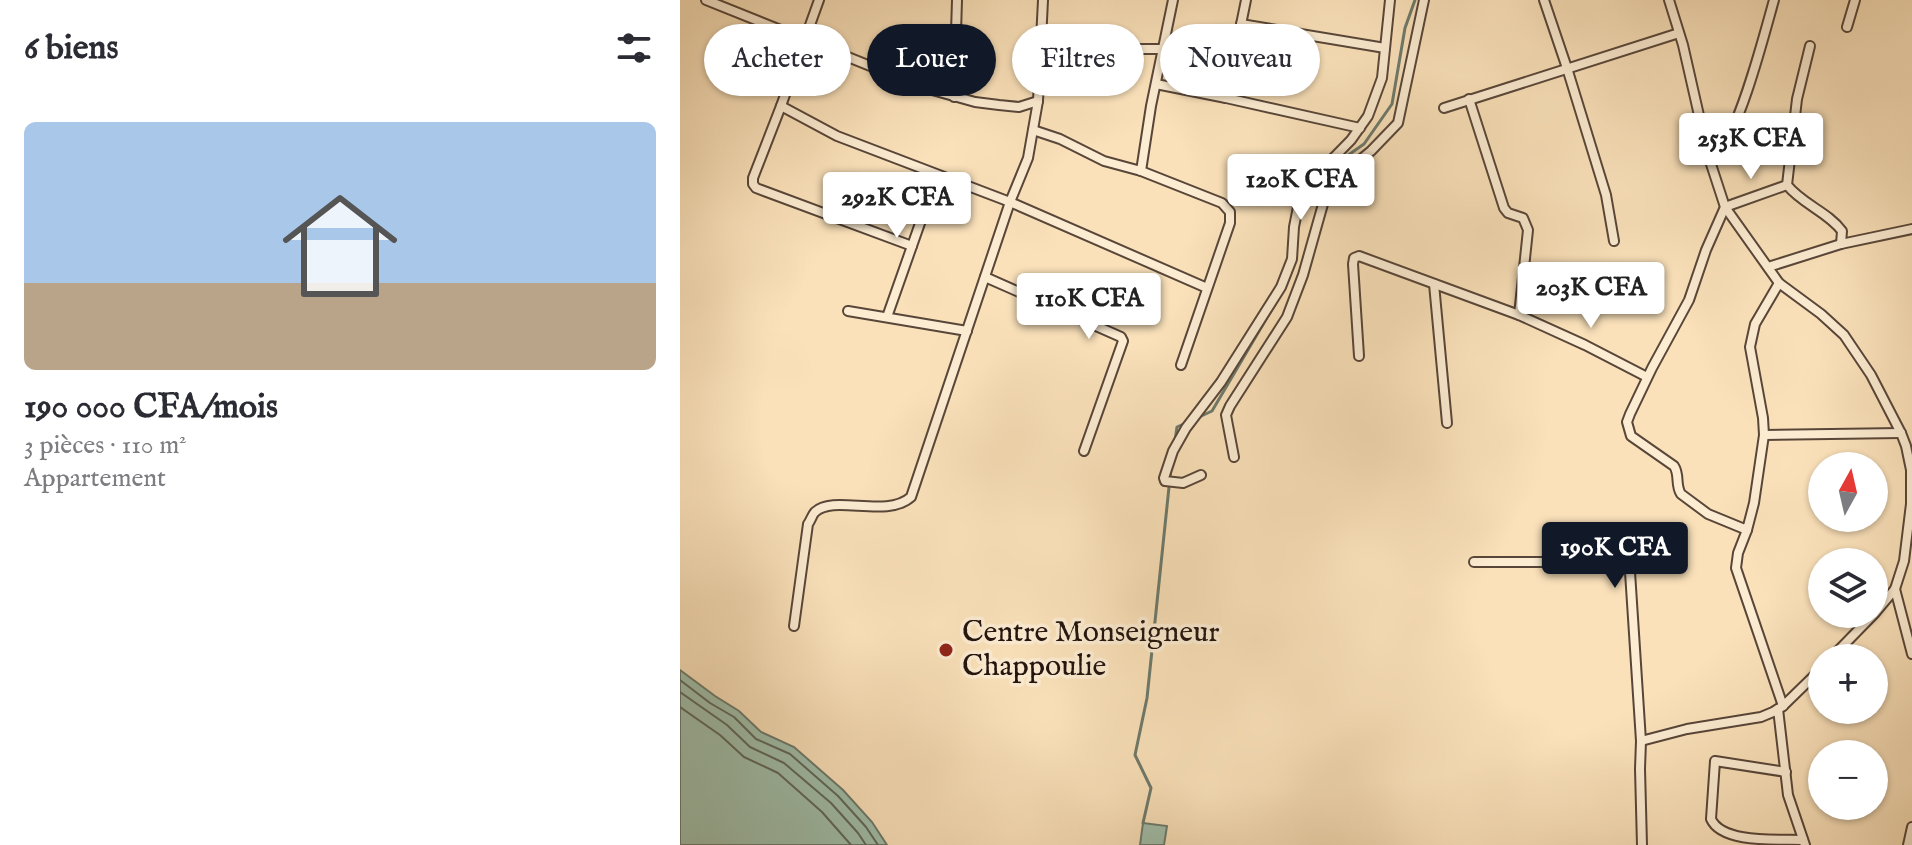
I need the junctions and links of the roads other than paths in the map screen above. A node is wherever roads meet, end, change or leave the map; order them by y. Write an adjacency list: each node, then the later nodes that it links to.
1 (706, 0): 13 (street)
2 (819, 0): 14 (street)
3 (957, 0): 29 (street)
4 (1043, 0): 15 (street)
5 (1173, 0): 16 (street)
6 (1246, 0): 17 (street)
7 (1390, 0): 22 (street)
8 (1424, 0): 64 (street)
9 (1544, 0): 25 (street)
10 (1669, 0): 19 (street)
11 (1774, 0): 37 (street)
12 (1855, 0): 18 (street)
13 (768, 24)
14 (810, 24)
15 (1042, 24)
16 (1169, 24)
17 (1241, 24)
18 (1847, 27)
19 (1679, 33): 25 (street); 37 (street)
20 (1320, 37): 22 (street)
21 (1810, 46): 40 (street)
22 (1385, 48): 35 (street)
23 (851, 57): 29 (street)
24 (1160, 66): 26 (street)
25 (1567, 68): 31 (street); 44 (street)
26 (1156, 84): 30 (street); 38 (street)
27 (784, 96): 33 (street)
28 (1038, 96): 32 (street)
29 (954, 97): 32 (street)
30 (1226, 98): 35 (street)
31 (1469, 99): 34 (street); 53 (street)
32 (1038, 101): 36 (street)
33 (781, 106): 39 (street); 46 (street)
34 (1444, 108)
35 (1360, 128): 65 (street)
36 (1033, 130): 38 (street); 41 (street)
37 (1708, 155): 42 (street)
38 (1141, 171): 51 (street)
39 (937, 175): 41 (street); 46 (street)
40 (1787, 185): 42 (street); 45 (street)
41 (1010, 202): 48 (street); 51 (street)
42 (1725, 207): 47 (street); 58 (street)
43 (1912, 229): 45 (street)
44 (1614, 241)
45 (1841, 244): 47 (street)
46 (912, 246): 54 (street)
47 (1768, 267): 49 (street)
48 (985, 277): 55 (street); 63 (street)
49 (1779, 283): 60 (street); 61 (street)
50 (1434, 284): 53 (street); 56 (street); 59 (street)
51 (1207, 288): 57 (street)
52 (848, 311): 54 (street)
53 (1519, 315): 58 (street)
54 (887, 317): 55 (street)
55 (967, 331): 69 (street)
56 (1359, 356)
57 (1181, 365)
58 (1647, 377): 66 (street)
59 (1447, 423)
60 (1901, 433): 61 (street); 62 (street)
61 (1764, 435): 66 (street)
62 (1909, 449): 68 (street)
63 (1084, 451)
64 (1234, 457)
65 (1201, 475)
66 (1747, 530): 73 (street)
67 (1474, 562): 74 (street)
68 (1895, 589): 70 (street); 71 (street)
69 (794, 626)
70 (1845, 644)
71 (1912, 654)
72 (1808, 681): 73 (street)
73 (1780, 707): 74 (street); 75 (street)
74 (1641, 741): 78 (street)
75 (1786, 772): 77 (street); 77 (street)
76 (1912, 827): 79 (street)
77 (1804, 843)
78 (1642, 845)
79 (1908, 845)

